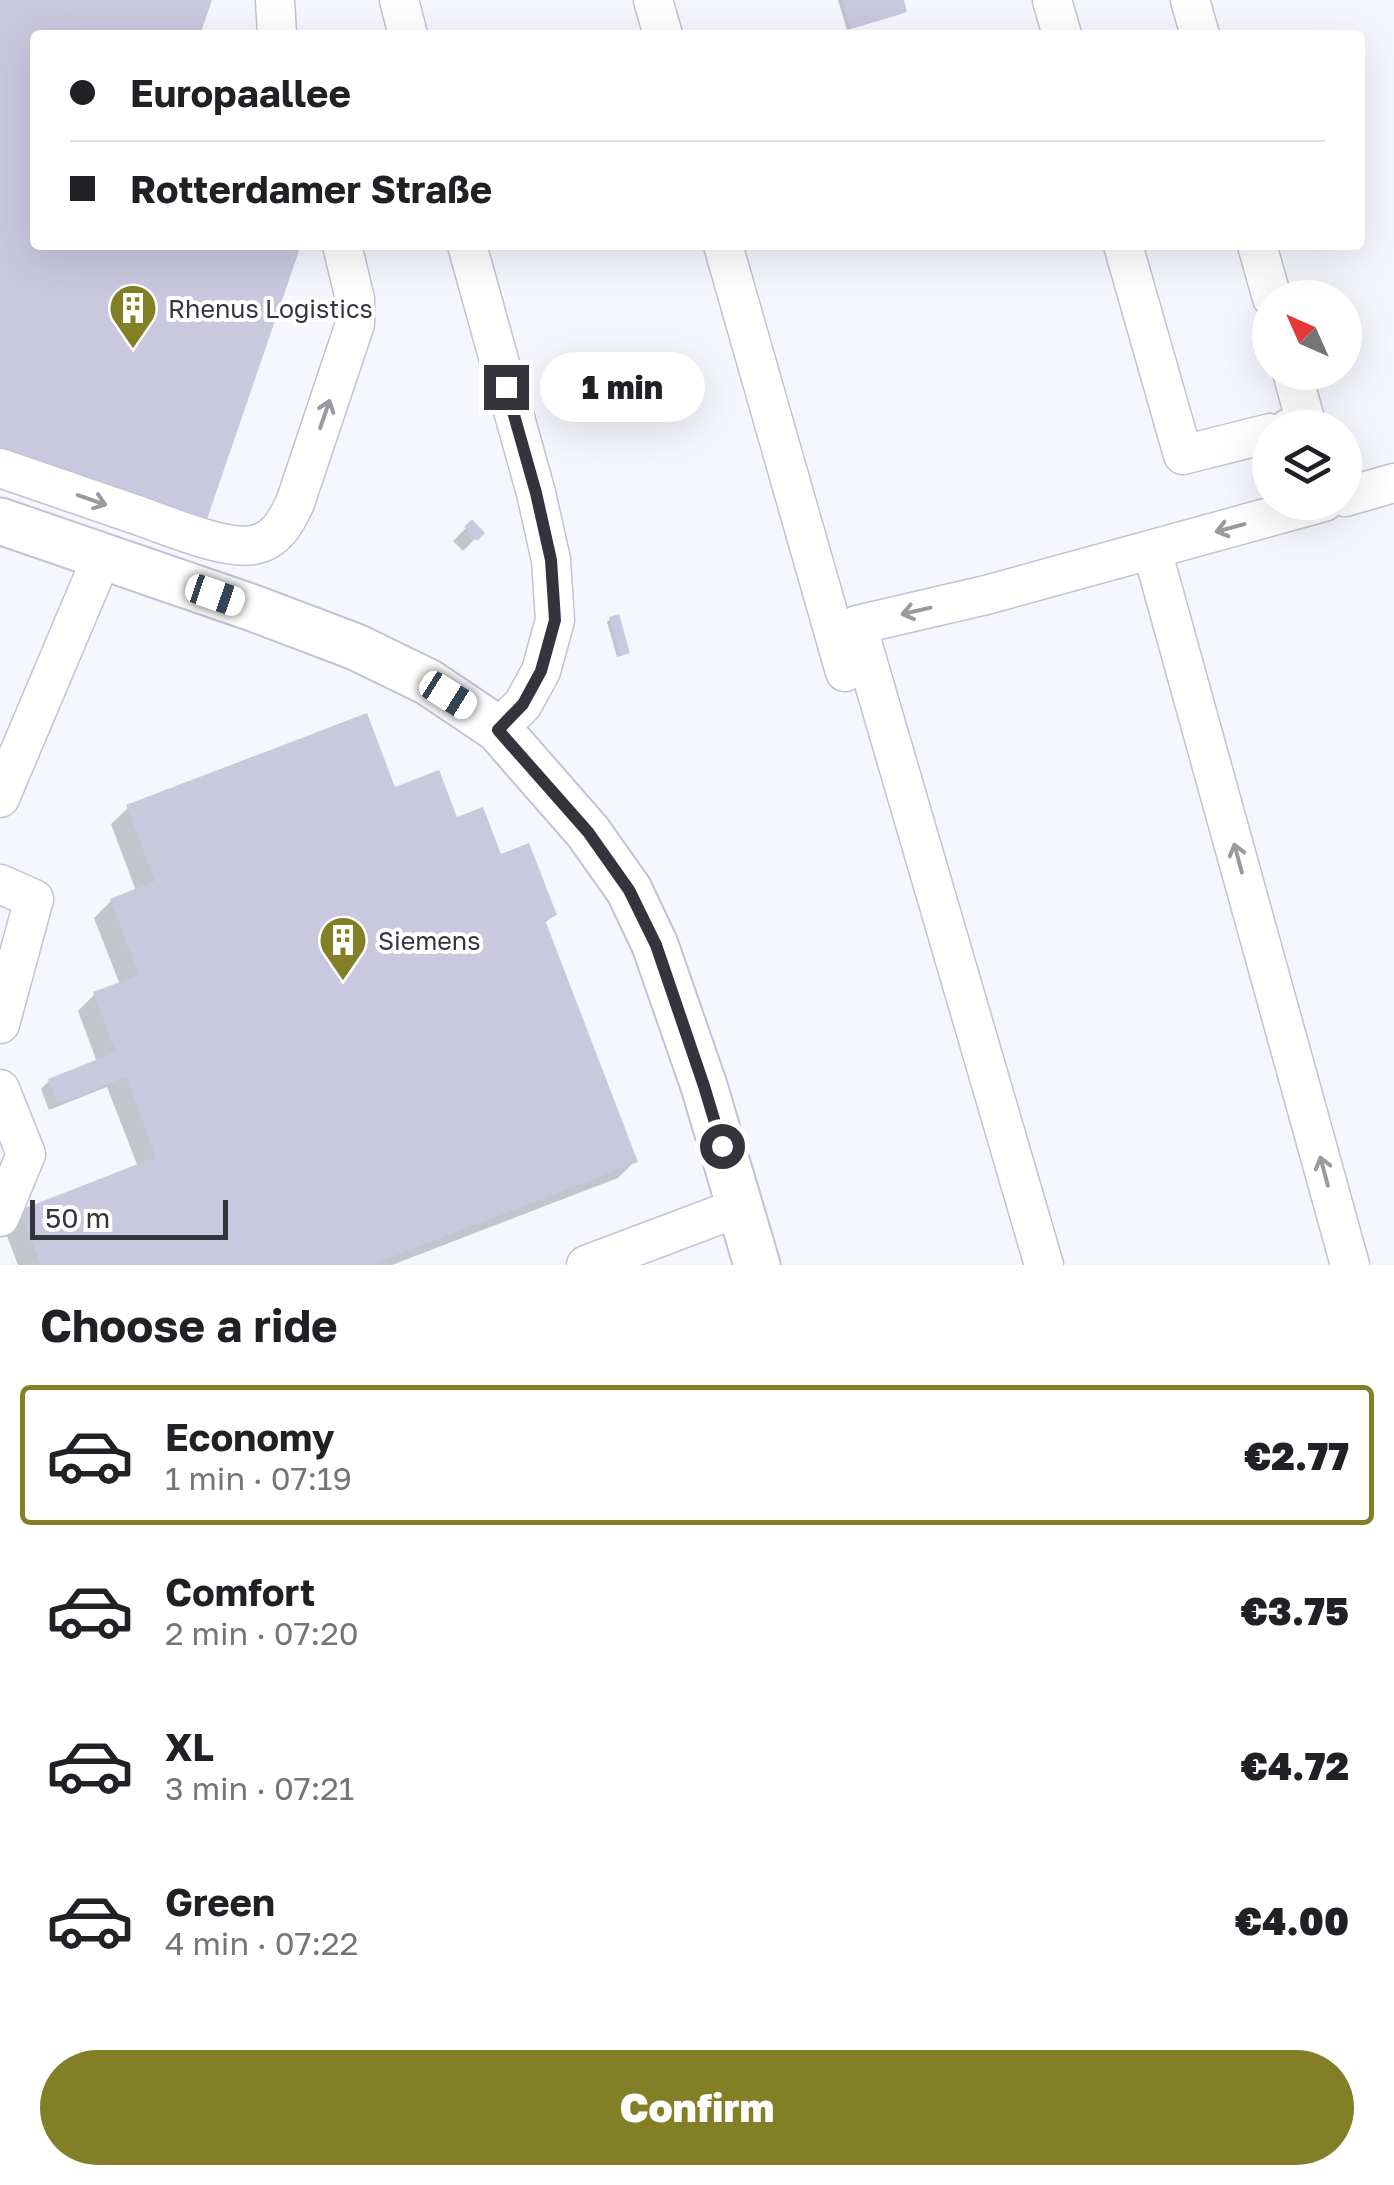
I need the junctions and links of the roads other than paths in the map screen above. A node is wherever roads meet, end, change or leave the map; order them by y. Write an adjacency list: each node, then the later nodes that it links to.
1 (275, 0): 6 (street)
2 (398, 0): 7 (street)
3 (652, 0): 8 (street)
4 (1052, 0): 9 (street)
5 (1190, 0): 10 (street)
6 (276, 30)
7 (407, 30)
8 (661, 30)
9 (1061, 30)
10 (1199, 30)
11 (343, 250): 18 (street, one-way to 11)
12 (468, 250): 25 (street)
13 (724, 250): 34 (street)
14 (1124, 250): 17 (street)
15 (1258, 250): 16 (street)
16 (1267, 280)
17 (1252, 437)
18 (0, 468)
19 (1394, 483): 20 (street)
20 (1362, 492)
21 (1260, 520): 23 (street, one-way to 23)
22 (0, 521): 24 (main road)
23 (1152, 550): 35 (street, one-way to 35); 36 (street, one-way to 23)
24 (102, 557): 25 (main road); 26 (street)
25 (498, 730): 30 (main road)
26 (0, 798)
27 (0, 884): 28 (street)
28 (0, 1024)
29 (0, 1089): 31 (street)
30 (740, 1207): 32 (street); 33 (main road)
31 (0, 1217)
32 (586, 1265)
33 (757, 1265)
34 (1018, 1265)
35 (1044, 1265)
36 (1350, 1265)

